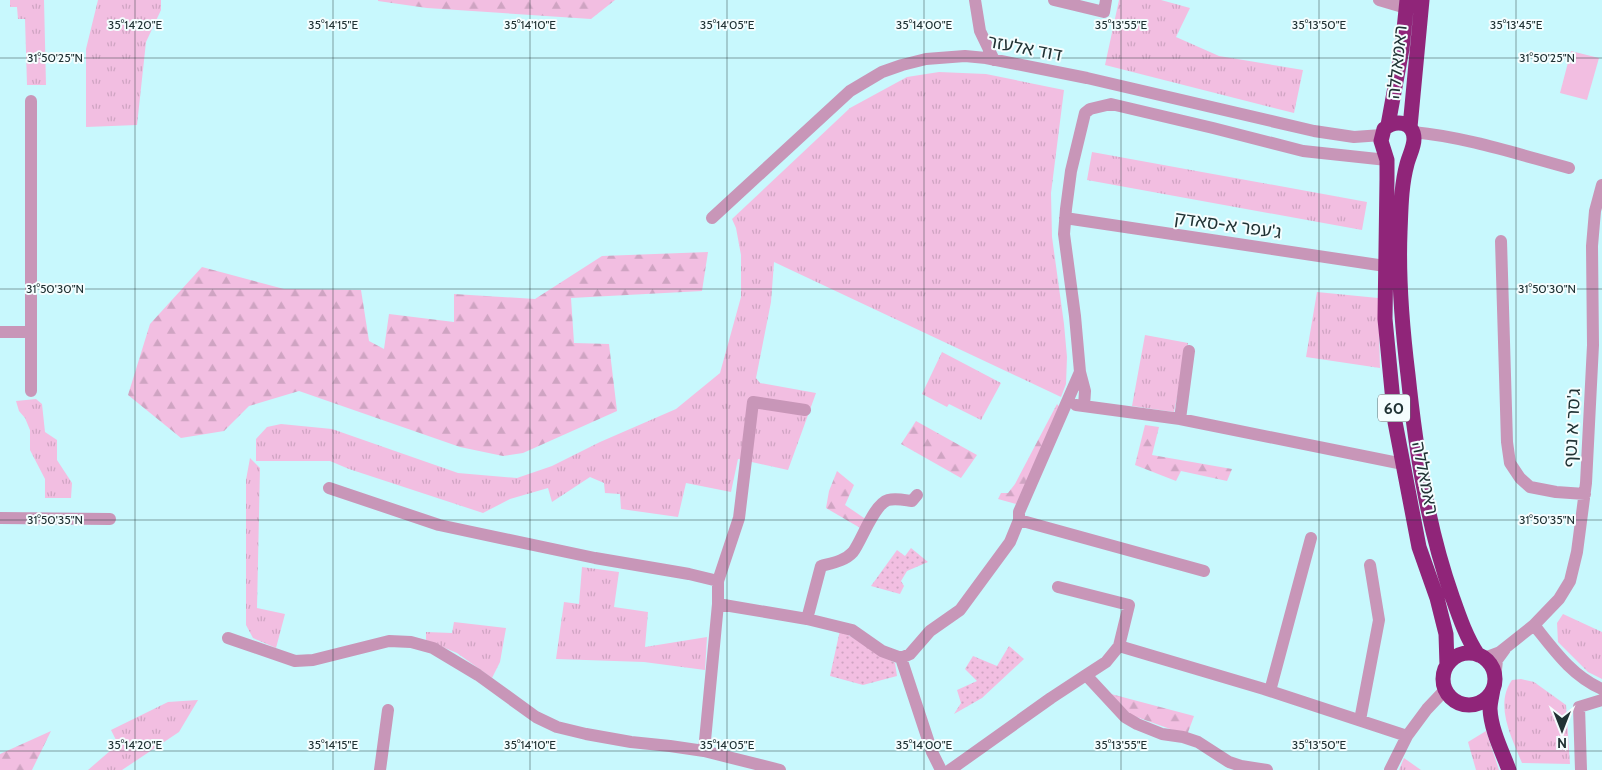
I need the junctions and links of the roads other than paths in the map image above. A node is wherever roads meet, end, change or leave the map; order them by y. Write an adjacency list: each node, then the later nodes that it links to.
1 (975, 0): 7 (street)
2 (1054, 0): 3 (street)
3 (1106, 0)
4 (1379, 0): 6 (street)
5 (1422, 0): 9 (highway, ראמאללה / 60)
6 (1406, 4): 10 (highway, ראמאללה / 60)
7 (994, 60): 10 (street, דוד אלעזר); 13 (street, דוד אלעזר)
8 (31, 101): 18 (street)
9 (1411, 135): 10 (highway); 10 (highway); 11 (street); 45 (highway, ראמאללה / 60)
10 (1385, 141): 14 (street); 16 (highway, ראמאללה / 60)
11 (1569, 168)
12 (1602, 185): 19 (street, ג'סר א נטף)
13 (712, 218)
14 (1065, 218): 16 (street, ג'עפר א-סאדק); 21 (street)
15 (1501, 241): 29 (street)
16 (1385, 266): 27 (highway, ראמאללה / 60)
17 (0, 332): 18 (street)
18 (31, 332): 22 (street)
19 (1598, 346): 29 (street, ג'סר א נטף)
20 (1189, 351): 26 (street)
21 (1080, 372): 23 (street); 24 (street)
22 (31, 391)
23 (1066, 404): 24 (street); 33 (street)
24 (1084, 406): 26 (street)
25 (805, 410): 37 (street)
26 (1180, 419): 27 (street)
27 (1403, 464): 47 (highway, ראמאללה / 60)
28 (329, 488): 37 (street)
29 (1585, 494): 41 (street, ג'סר א נטף)
30 (918, 495): 40 (street)
31 (0, 518): 32 (street)
32 (110, 519)
33 (1020, 520): 36 (street); 46 (street)
34 (1311, 538): 52 (street)
35 (1370, 565): 56 (street)
36 (1204, 571)
37 (718, 581): 39 (street)
38 (1058, 587): 43 (street)
39 (718, 604): 40 (street); 59 (street)
40 (807, 619): 46 (street)
41 (1534, 625): 44 (street, ג'סר א נטף); 50 (street)
42 (228, 638): 59 (street)
43 (1119, 646): 48 (street); 52 (street)
44 (1506, 647): 45 (street, ג'סר א נטף); 49 (street, ג'סר א נטף)
45 (1481, 656): 47 (highway); 49 (highway, 60)
46 (901, 658): 62 (street)
47 (1447, 664): 51 (highway, 60)
48 (1086, 674): 63 (street); 64 (street)
49 (1494, 683): 54 (highway); 57 (highway)
50 (1602, 689)
51 (1445, 690): 54 (highway); 58 (street)
52 (1270, 691): 56 (street)
53 (1602, 700): 67 (street)
54 (1466, 705): 57 (highway)
55 (388, 710): 60 (street)
56 (1360, 720): 58 (street)
57 (1493, 728): 66 (highway)
58 (1407, 736): 65 (street)
59 (704, 751): 61 (street)
60 (380, 770)
61 (780, 770)
62 (941, 770)
63 (950, 770)
64 (1267, 770)
65 (1390, 770)
66 (1509, 770)
67 (1581, 770)

